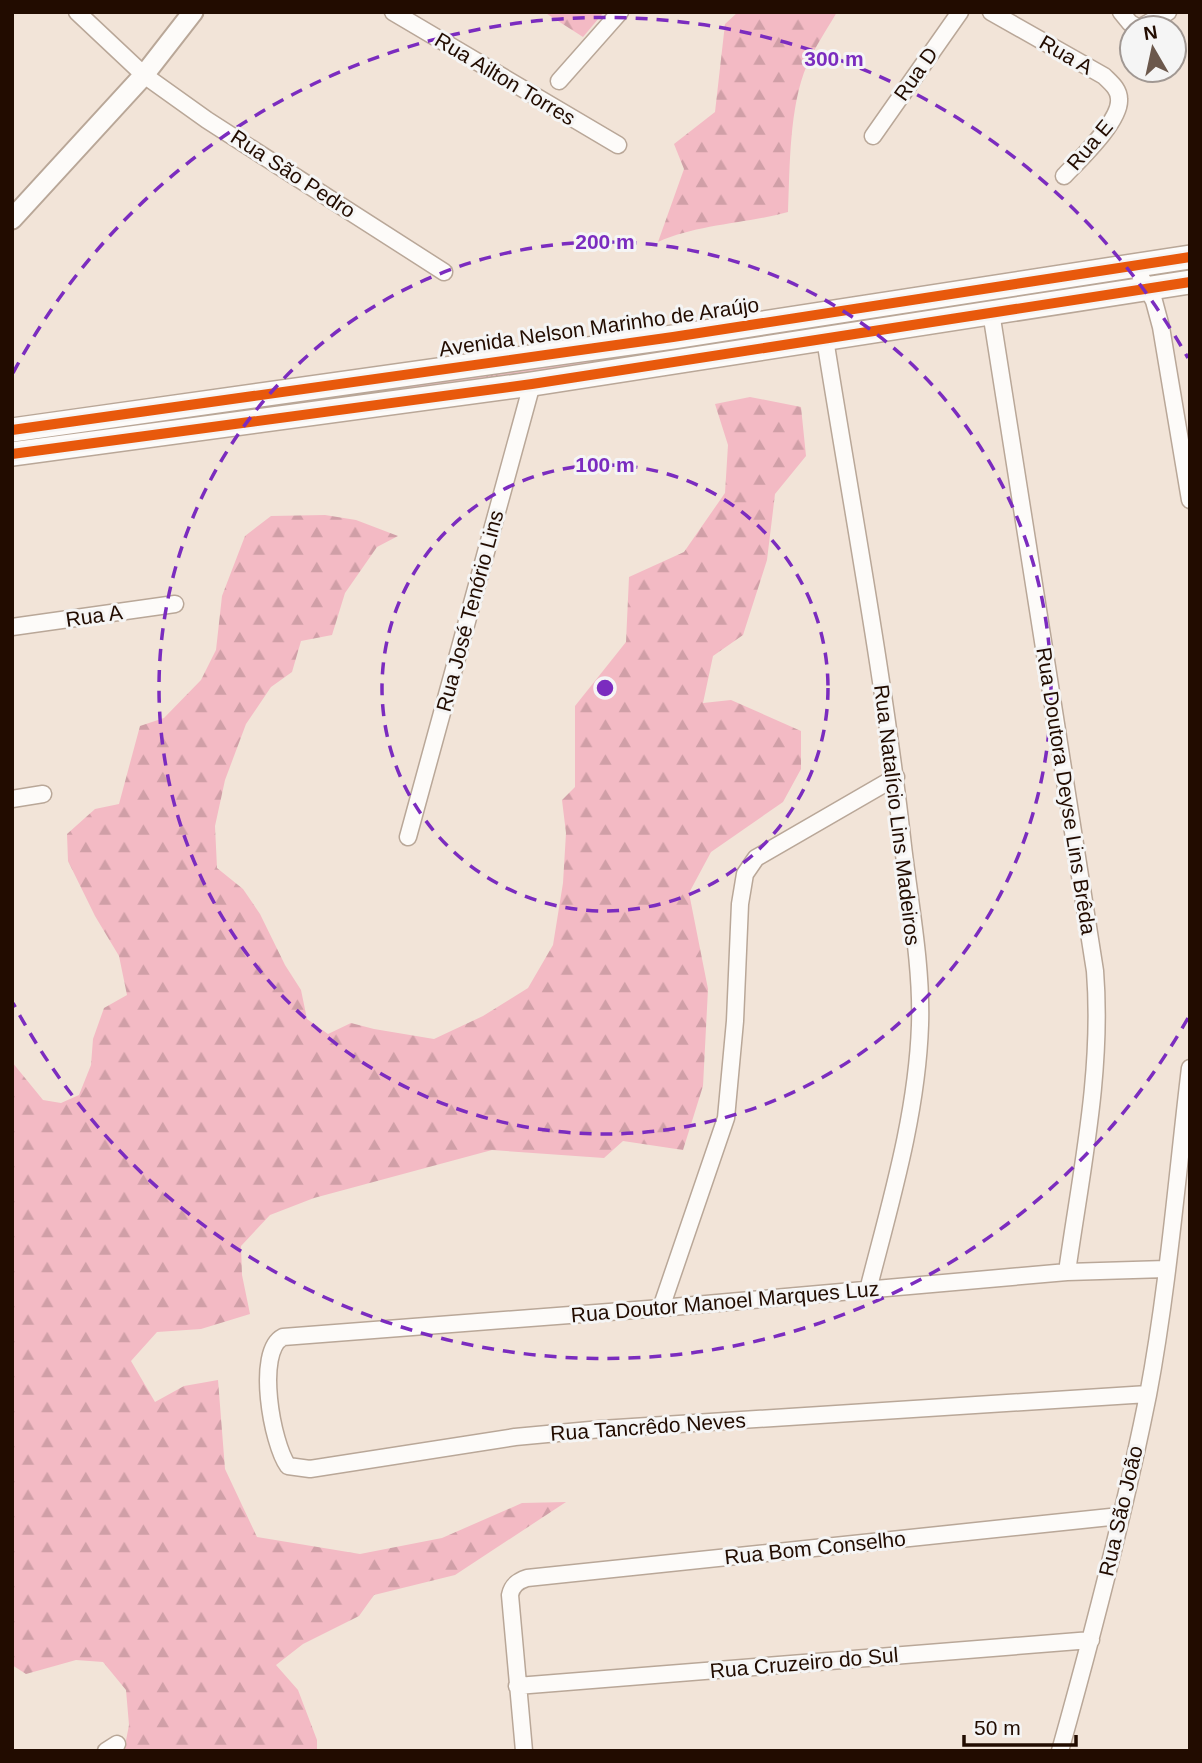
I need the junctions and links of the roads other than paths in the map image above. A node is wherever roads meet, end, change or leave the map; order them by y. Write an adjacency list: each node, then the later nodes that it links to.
1 (77, 12): 7 (street, Rua São Pedro)
2 (193, 12): 7 (street)
3 (393, 12): 11 (street, Rua Ailton Torres)
4 (620, 12): 9 (street)
5 (960, 12): 10 (street, Rua D)
6 (991, 12): 8 (street, Rua A)
7 (144, 75): 13 (street); 16 (street, Rua São Pedro)
8 (1104, 76): 12 (street, Rua E)
9 (559, 81)
10 (873, 136)
11 (618, 145)
12 (1064, 176)
13 (12, 219)
14 (1190, 257): 15 (main road, Avenida Nelson Marinho de Araújo)
15 (1135, 265): 18 (street); 20 (main road, Avenida Nelson Marinho de Araújo)
16 (444, 272)
17 (1190, 282): 18 (main road)
18 (1148, 289): 19 (main road); 28 (street)
19 (991, 312): 21 (main road); 37 (street, Rua Doutora Deyse Lins Brêda)
20 (673, 337): 22 (main road); 24 (main road, Avenida Nelson Marinho de Araújo)
21 (825, 339): 22 (main road); 31 (street, Rua Natalício Lins Madeiros)
22 (676, 362): 23 (main road)
23 (532, 384): 25 (main road); 34 (street, Rua José Tenório Lins)
24 (236, 398): 25 (main road); 26 (main road, Avenida Nelson Marinho de Araújo)
25 (236, 424): 27 (main road)
26 (12, 430)
27 (12, 454)
28 (1190, 500)
29 (175, 604): 30 (street, Rua A)
30 (12, 627)
31 (896, 777): 38 (street, Rua Natalício Lins Madeiros); 39 (street)
32 (43, 794): 33 (street)
33 (12, 799)
34 (408, 837)
35 (1190, 1069): 36 (street, Rua São João)
36 (1166, 1269): 37 (street, Rua Doutor Manoel Marques Luz); 41 (street, Rua São João)
37 (1067, 1272): 38 (street, Rua Doutor Manoel Marques Luz)
38 (868, 1290): 39 (street, Rua Doutor Manoel Marques Luz)
39 (661, 1307): 40 (street, Rua Doutor Manoel Marques Luz)
40 (283, 1337): 41 (street, Rua Tancrêdo Neves)
41 (1148, 1394): 42 (street, Rua São João)
42 (1120, 1516): 43 (street, Rua São João); 44 (street, Rua Bom Conselho)
43 (1091, 1640): 44 (street, Rua Cruzeiro do Sul); 46 (street, Rua São João)
44 (517, 1686): 45 (street)
45 (524, 1751)
46 (1060, 1751)

